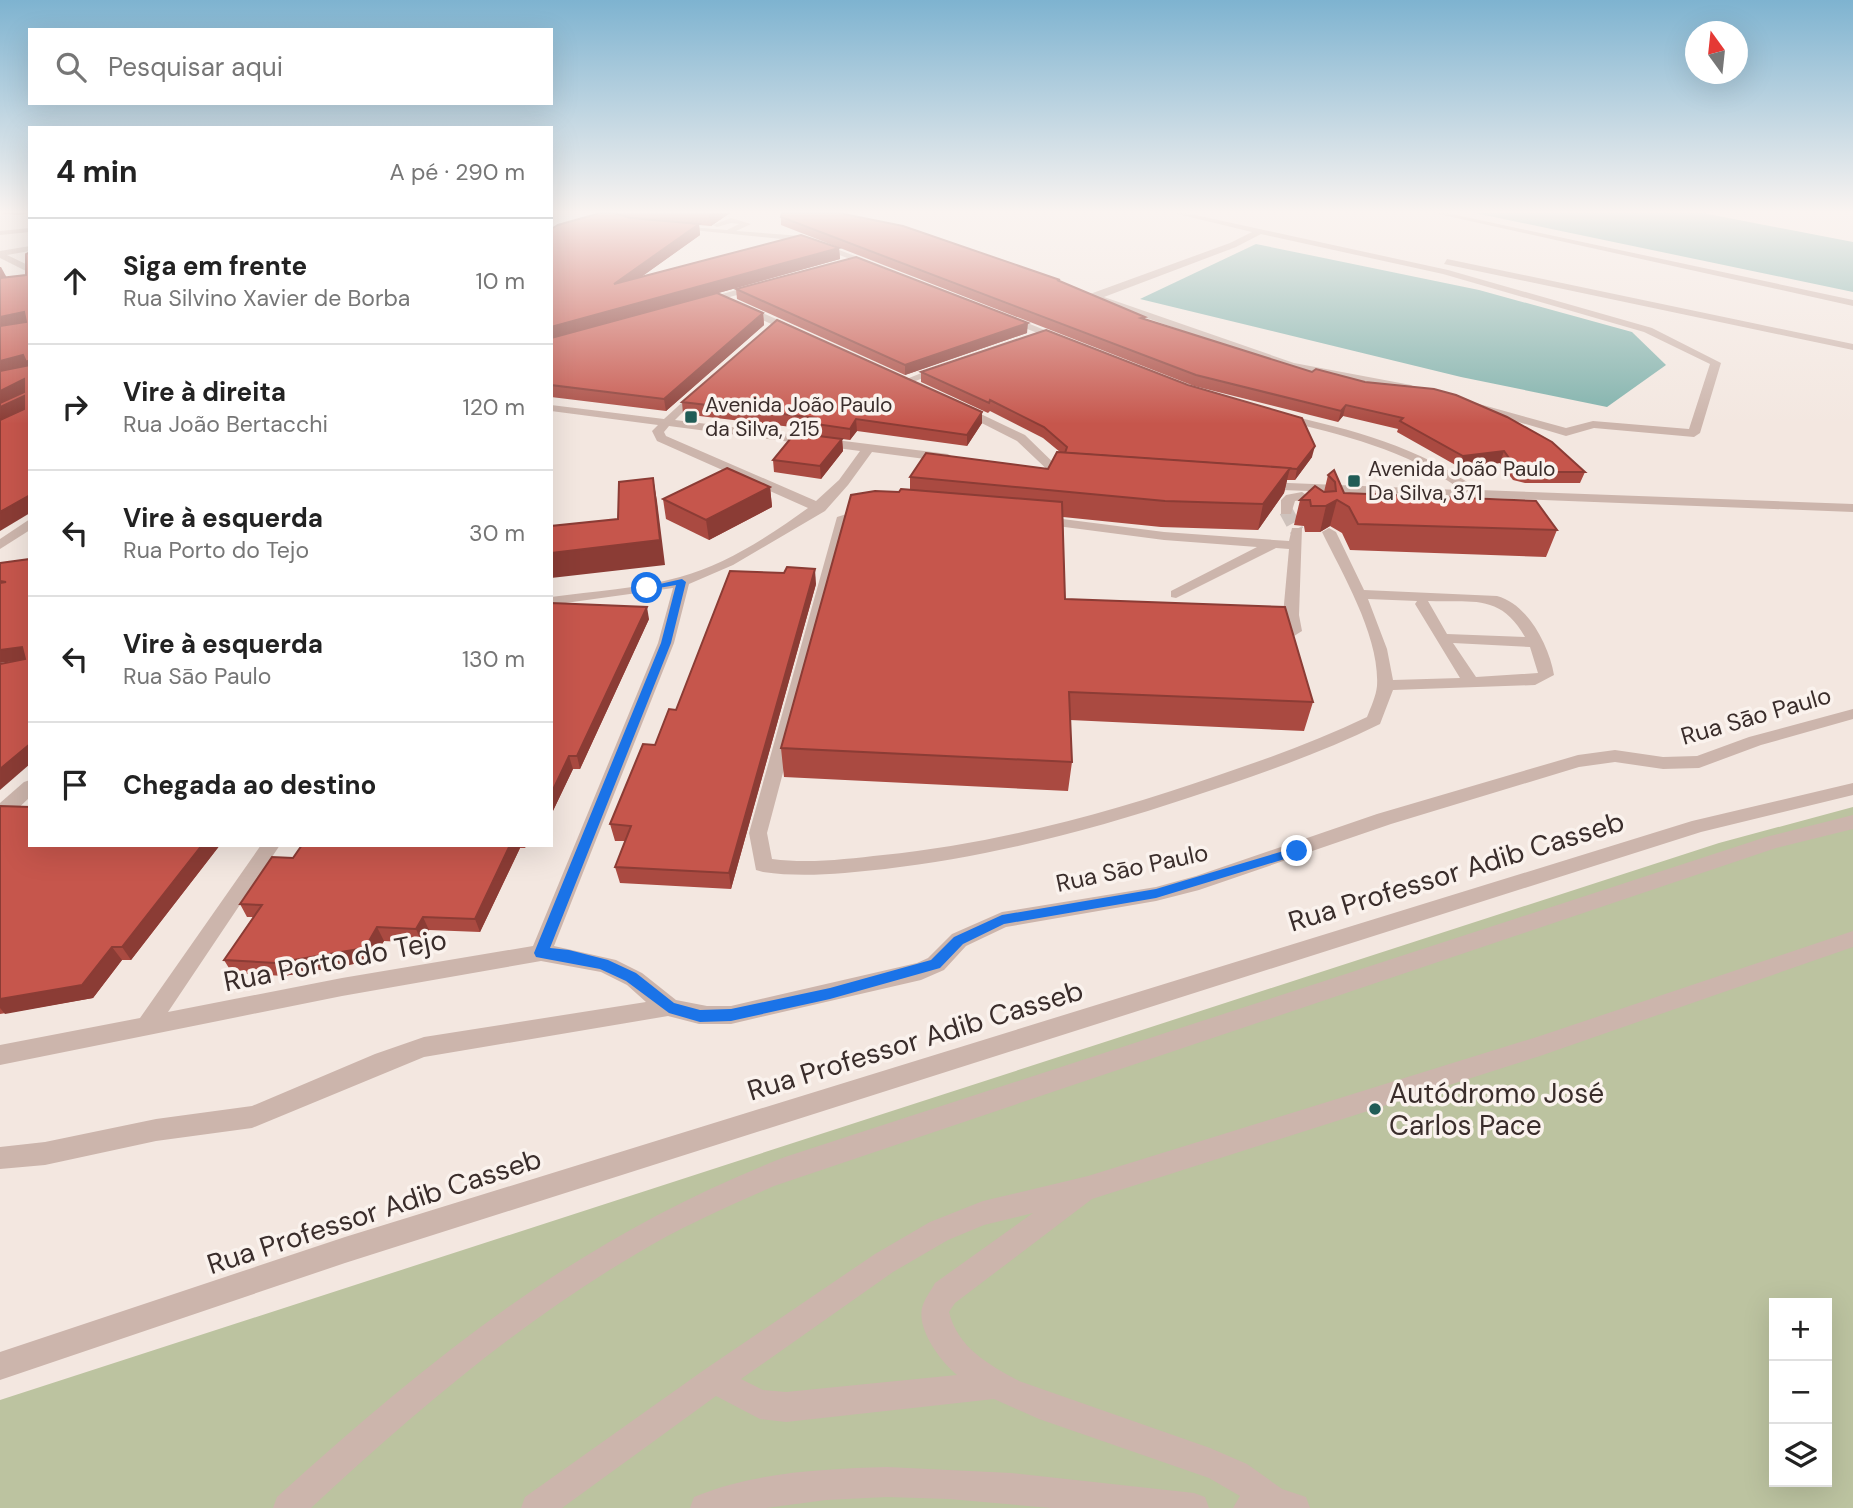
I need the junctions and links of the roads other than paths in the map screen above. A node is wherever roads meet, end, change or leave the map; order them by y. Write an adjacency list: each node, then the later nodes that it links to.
1 (1131, 283): 8 (street)
2 (1485, 283): 23 (street)
3 (1553, 283): 16 (street)
4 (1762, 283): 9 (street)
5 (768, 284): 7 (street)
6 (1082, 292): 8 (street)
7 (719, 297): 10 (street); 13 (street)
8 (1095, 297): 21 (street)
9 (1853, 303)
10 (694, 304)
11 (990, 311): 12 (street)
12 (1046, 332): 14 (street); 15 (street)
13 (807, 336)
14 (1033, 337)
15 (1079, 346)
16 (1853, 347)
17 (955, 364): 19 (street)
18 (892, 376): 19 (street)
19 (904, 382): 22 (street)
20 (706, 384): 27 (street)
21 (1419, 390)
22 (926, 392)
23 (1459, 401)
24 (948, 402): 32 (street)
25 (553, 408): 27 (street)
26 (1272, 415): 34 (street)
27 (663, 423): 28 (street); 36 (street)
28 (868, 448): 29 (street); 36 (street)
29 (931, 456): 30 (street); 31 (street)
30 (957, 459)
31 (922, 469)
32 (1032, 469)
33 (1249, 485): 35 (street)
34 (1477, 495): 35 (street); 37 (street)
35 (1305, 496): 39 (street)
36 (820, 508): 45 (street)
37 (1853, 508)
38 (883, 510): 54 (street)
39 (1286, 511)
40 (1028, 519): 44 (street)
41 (28, 524): 43 (street)
42 (1329, 532): 47 (street)
43 (0, 545)
44 (1271, 545): 46 (street); 50 (street)
45 (682, 582): 48 (street); 62 (street)
46 (1176, 594)
47 (1358, 594): 52 (street); 54 (street)
48 (553, 601)
49 (1422, 604): 51 (street)
50 (1294, 631)
51 (1442, 638): 52 (street); 53 (street)
52 (1533, 642): 53 (street)
53 (1471, 682): 54 (street)
54 (1385, 685)
55 (1853, 714): 63 (street, Rua Sāo Paulo)
56 (28, 788): 58 (street)
57 (1853, 789): 68 (street, Rua Professor Adib Casseb)
58 (0, 814)
59 (1853, 822): 72 (street)
60 (270, 847): 64 (street)
61 (1853, 939): 67 (street)
62 (541, 953): 63 (street, Rua Porto do Tejo); 64 (street, Rua Porto do Tejo)
63 (669, 1007): 66 (street)
64 (145, 1028): 65 (street, Rua Porto do Tejo)
65 (0, 1055)
66 (0, 1158)
67 (1088, 1188): 69 (street); 70 (street)
68 (0, 1366)
69 (714, 1380): 70 (street); 73 (street)
70 (994, 1385): 71 (street)
71 (1273, 1506)
72 (288, 1508)
73 (536, 1508)
74 (705, 1508): 75 (street)
75 (1194, 1508)

